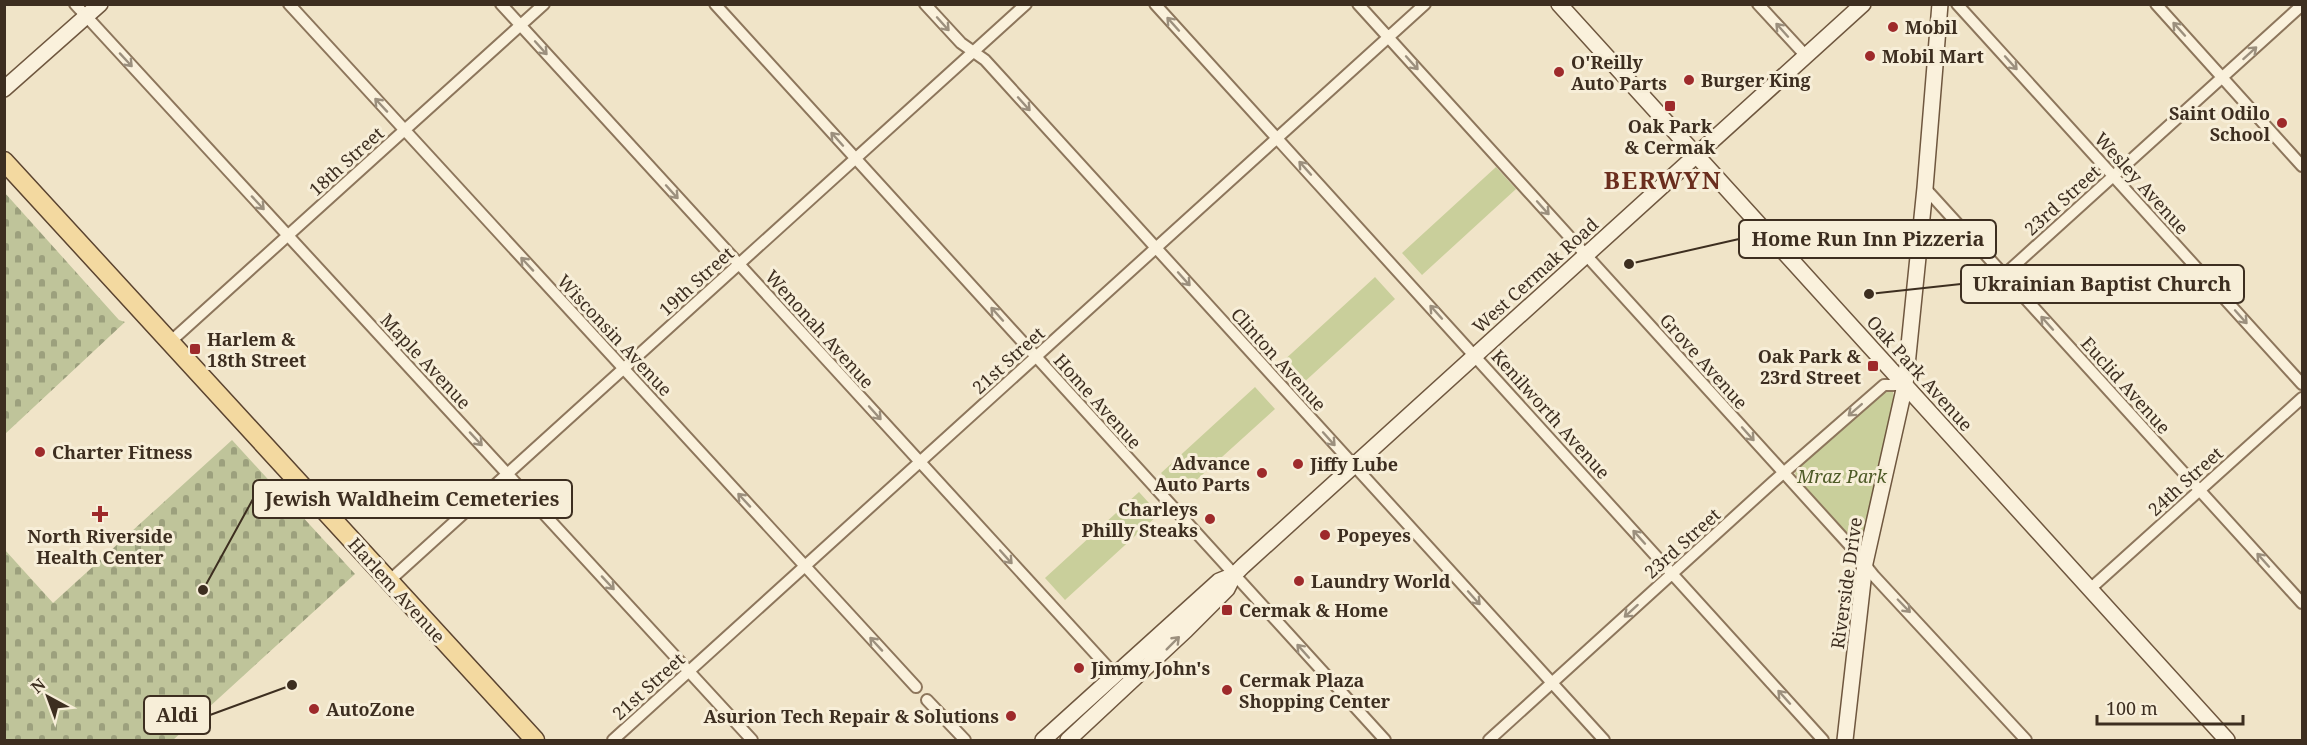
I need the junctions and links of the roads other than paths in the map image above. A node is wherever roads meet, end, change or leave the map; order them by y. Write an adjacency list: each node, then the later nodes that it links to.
1 (75, 4): 19 (street, Maple Avenue)
2 (100, 4): 19 (street)
3 (289, 4): 26 (street, Wisconsin Avenue, one-way to 3)
4 (501, 4): 20 (street, Wenonah Avenue)
5 (543, 4): 20 (street, 18th Street)
6 (715, 4): 29 (street, Home Avenue, one-way to 6)
7 (925, 4): 22 (street, Clinton Avenue, one-way to 22)
8 (1026, 4): 22 (street, 19th Street)
9 (1155, 4): 27 (street, Kenilworth Avenue, one-way to 9)
10 (1358, 4): 21 (street, Grove Avenue)
11 (1425, 4): 21 (street, 21st Street)
12 (1559, 4): 28 (street, Oak Park Avenue)
13 (1758, 4): 23 (street, one-way to 13)
14 (1863, 4): 23 (street, West Cermak Road)
15 (1940, 4): 33 (street, Riverside Drive)
16 (1958, 4): 32 (street, Wesley Avenue, one-way to 32)
17 (2156, 4): 24 (street, one-way to 17)
18 (2302, 5): 24 (street, 23rd Street, one-way to 18)
19 (87, 17): 25 (street); 34 (street, Maple Avenue, one-way to 34)
20 (520, 26): 26 (street, 18th Street); 37 (street, Wenonah Avenue, one-way to 37)
21 (1389, 38): 27 (street, 21st Street); 36 (street, Grove Avenue, one-way to 36)
22 (973, 52): 29 (street, 19th Street); 35 (street, Clinton Avenue, one-way to 35)
23 (1806, 56): 28 (street, West Cermak Road)
24 (2223, 78): 31 (street); 32 (street, 23rd Street)
25 (4, 88)
26 (405, 130): 34 (street, 18th Street); 42 (street, Wisconsin Avenue, one-way to 26)
27 (1278, 138): 35 (street, 21st Street); 40 (street, Kenilworth Avenue, one-way to 27)
28 (1696, 155): 36 (street, West Cermak Road); 44 (street, Oak Park Avenue)
29 (855, 159): 37 (street, 19th Street); 41 (street, Home Avenue, one-way to 29)
30 (4, 161): 39 (main road, Harlem Avenue)
31 (2302, 166)
32 (2114, 176): 38 (street, 23rd Street); 43 (street, Wesley Avenue, one-way to 43)
33 (1925, 188): 38 (street, Euclid Avenue); 44 (street, Riverside Drive)
34 (288, 236): 39 (street, 18th Street); 49 (street, Maple Avenue, one-way to 49)
35 (1156, 249): 41 (street, 21st Street); 47 (street, Clinton Avenue, one-way to 47)
36 (1586, 255): 40 (street, West Cermak Road); 48 (street, Grove Avenue, one-way to 48)
37 (739, 264): 42 (street, 19th Street); 46 (street, Wenonah Avenue, one-way to 46)
38 (2004, 275): 50 (street, Euclid Avenue, one-way to 38)
39 (170, 342): 55 (main road, Harlem Avenue)
40 (1475, 356): 47 (street, West Cermak Road); 53 (street, Kenilworth Avenue, one-way to 40)
41 (1036, 357): 46 (street, 21st Street); 54 (street, Home Avenue)
42 (624, 369): 49 (street, 19th Street); 52 (street, Wisconsin Avenue, one-way to 42)
43 (2302, 384)
44 (1905, 385): 48 (street, 23rd Street, one-way to 48); 51 (street, Riverside Drive); 56 (street, Oak Park Avenue)
45 (2302, 398): 50 (street, 24th Street)
46 (920, 462): 52 (street, 21st Street); 59 (street, Wenonah Avenue, one-way to 59)
47 (1354, 466): 54 (street, West Cermak Road); 60 (street, Clinton Avenue, one-way to 60)
48 (1783, 473): 51 (street, Grove Avenue); 53 (street, 23rd Street)
49 (507, 474): 55 (street, 19th Street); 58 (street, Maple Avenue, one-way to 58)
50 (2200, 490): 56 (street, 24th Street); 57 (street, Euclid Avenue, one-way to 50)
51 (1865, 563): 73 (street, Riverside Drive); 74 (street, Grove Avenue, one-way to 74)
52 (805, 566): 58 (street, 21st Street); 61 (street, Wisconsin Avenue, one-way to 52)
53 (1672, 574): 60 (street, 23rd Street, one-way to 60); 72 (street, Kenilworth Avenue, one-way to 53)
54 (1234, 575): 59 (street, West Cermak Road); 68 (street, West Cermak Road, one-way to 54); 69 (street, Home Avenue, one-way to 54)
55 (389, 581): 63 (main road, Harlem Avenue)
56 (2090, 589): 75 (street, Oak Park Avenue)
57 (2302, 603)
58 (689, 671): 64 (street, 21st Street); 65 (street, Maple Avenue)
59 (1115, 675): 67 (street, West Cermak Road)
60 (1552, 683): 70 (street, 23rd Street); 71 (street, Clinton Avenue)
61 (916, 687)
62 (927, 700): 66 (street)
63 (535, 741)
64 (613, 741)
65 (752, 741)
66 (964, 741)
67 (1043, 741)
68 (1068, 741)
69 (1385, 741)
70 (1489, 741)
71 (1604, 741)
72 (1823, 741)
73 (1845, 741)
74 (2026, 741)
75 (2227, 741)

